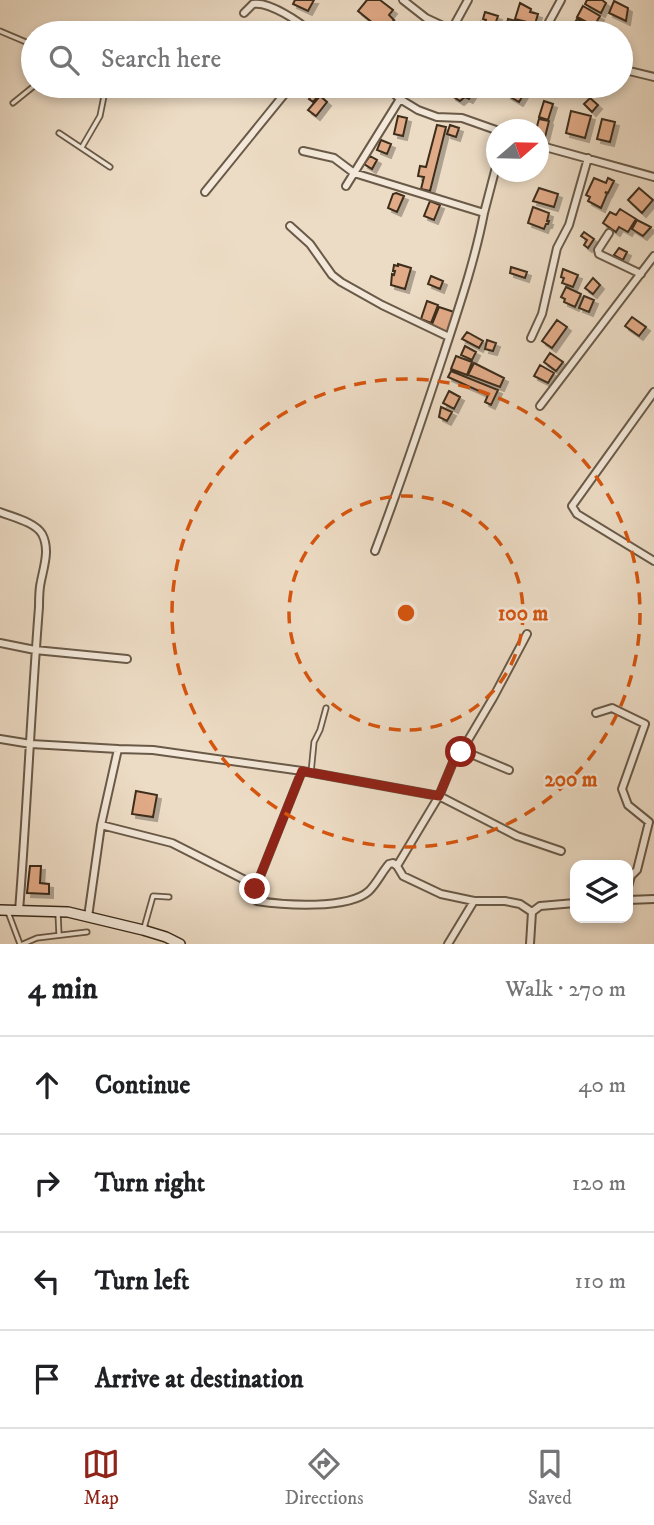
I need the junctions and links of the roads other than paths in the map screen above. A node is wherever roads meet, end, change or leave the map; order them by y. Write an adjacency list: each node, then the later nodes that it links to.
1 (402, 0): 6 (street)
2 (468, 0): 7 (street)
3 (561, 0): 8 (street)
4 (244, 13): 5 (street)
5 (298, 21)
6 (432, 21)
7 (459, 21)
8 (550, 21)
9 (0, 31): 10 (lane)
10 (21, 40)
11 (633, 72): 12 (street)
12 (654, 77)
13 (21, 97): 17 (lane)
14 (104, 98): 20 (lane)
15 (280, 98): 29 (street)
16 (400, 99): 18 (street); 25 (street)
17 (13, 103)
18 (486, 126)
19 (59, 133): 20 (lane)
20 (82, 147): 24 (lane)
21 (549, 148): 23 (street)
22 (303, 151): 25 (street)
23 (588, 158): 26 (street); 36 (street)
24 (110, 167)
25 (354, 173): 28 (street); 30 (street)
26 (654, 177)
27 (492, 182): 30 (street)
28 (346, 186)
29 (205, 192)
30 (484, 213): 35 (street)
31 (290, 226): 35 (street)
32 (609, 233): 34 (street)
33 (654, 256): 34 (street)
34 (641, 274): 38 (street)
35 (449, 337): 40 (street)
36 (531, 338)
37 (654, 392): 41 (street)
38 (540, 406)
39 (0, 512): 44 (street)
40 (374, 551)
41 (654, 561)
42 (527, 634): 53 (street)
43 (0, 643): 44 (street)
44 (35, 650): 45 (street); 51 (street)
45 (127, 659)
46 (326, 708): 56 (lane)
47 (596, 713): 48 (street)
48 (645, 724): 49 (street); 61 (street)
49 (654, 727)
50 (0, 739): 51 (street)
51 (31, 744): 52 (street); 69 (street)
52 (118, 749): 55 (street); 58 (street)
53 (461, 752): 54 (street); 57 (street)
54 (509, 770)
55 (302, 771): 56 (street); 62 (street)
56 (311, 773): 57 (street)
57 (439, 796): 59 (street); 60 (street)
58 (101, 825): 62 (street); 72 (street)
59 (561, 850)
60 (397, 866): 62 (street); 66 (street)
61 (633, 874)
62 (259, 880)
63 (169, 897): 73 (lane)
64 (654, 899): 65 (street)
65 (633, 900)
66 (474, 901): 71 (street); 79 (street)
67 (570, 903): 71 (street)
68 (4, 910): 69 (street); 77 (lane)
69 (19, 911): 70 (street)
70 (58, 912): 72 (street); 75 (lane)
71 (532, 912): 80 (street)
72 (88, 917): 73 (street)
73 (143, 930): 76 (street)
74 (87, 932): 75 (lane)
75 (59, 935): 77 (lane)
76 (165, 941): 78 (street)
77 (21, 944)
78 (180, 944)
79 (448, 944)
80 (530, 944)

